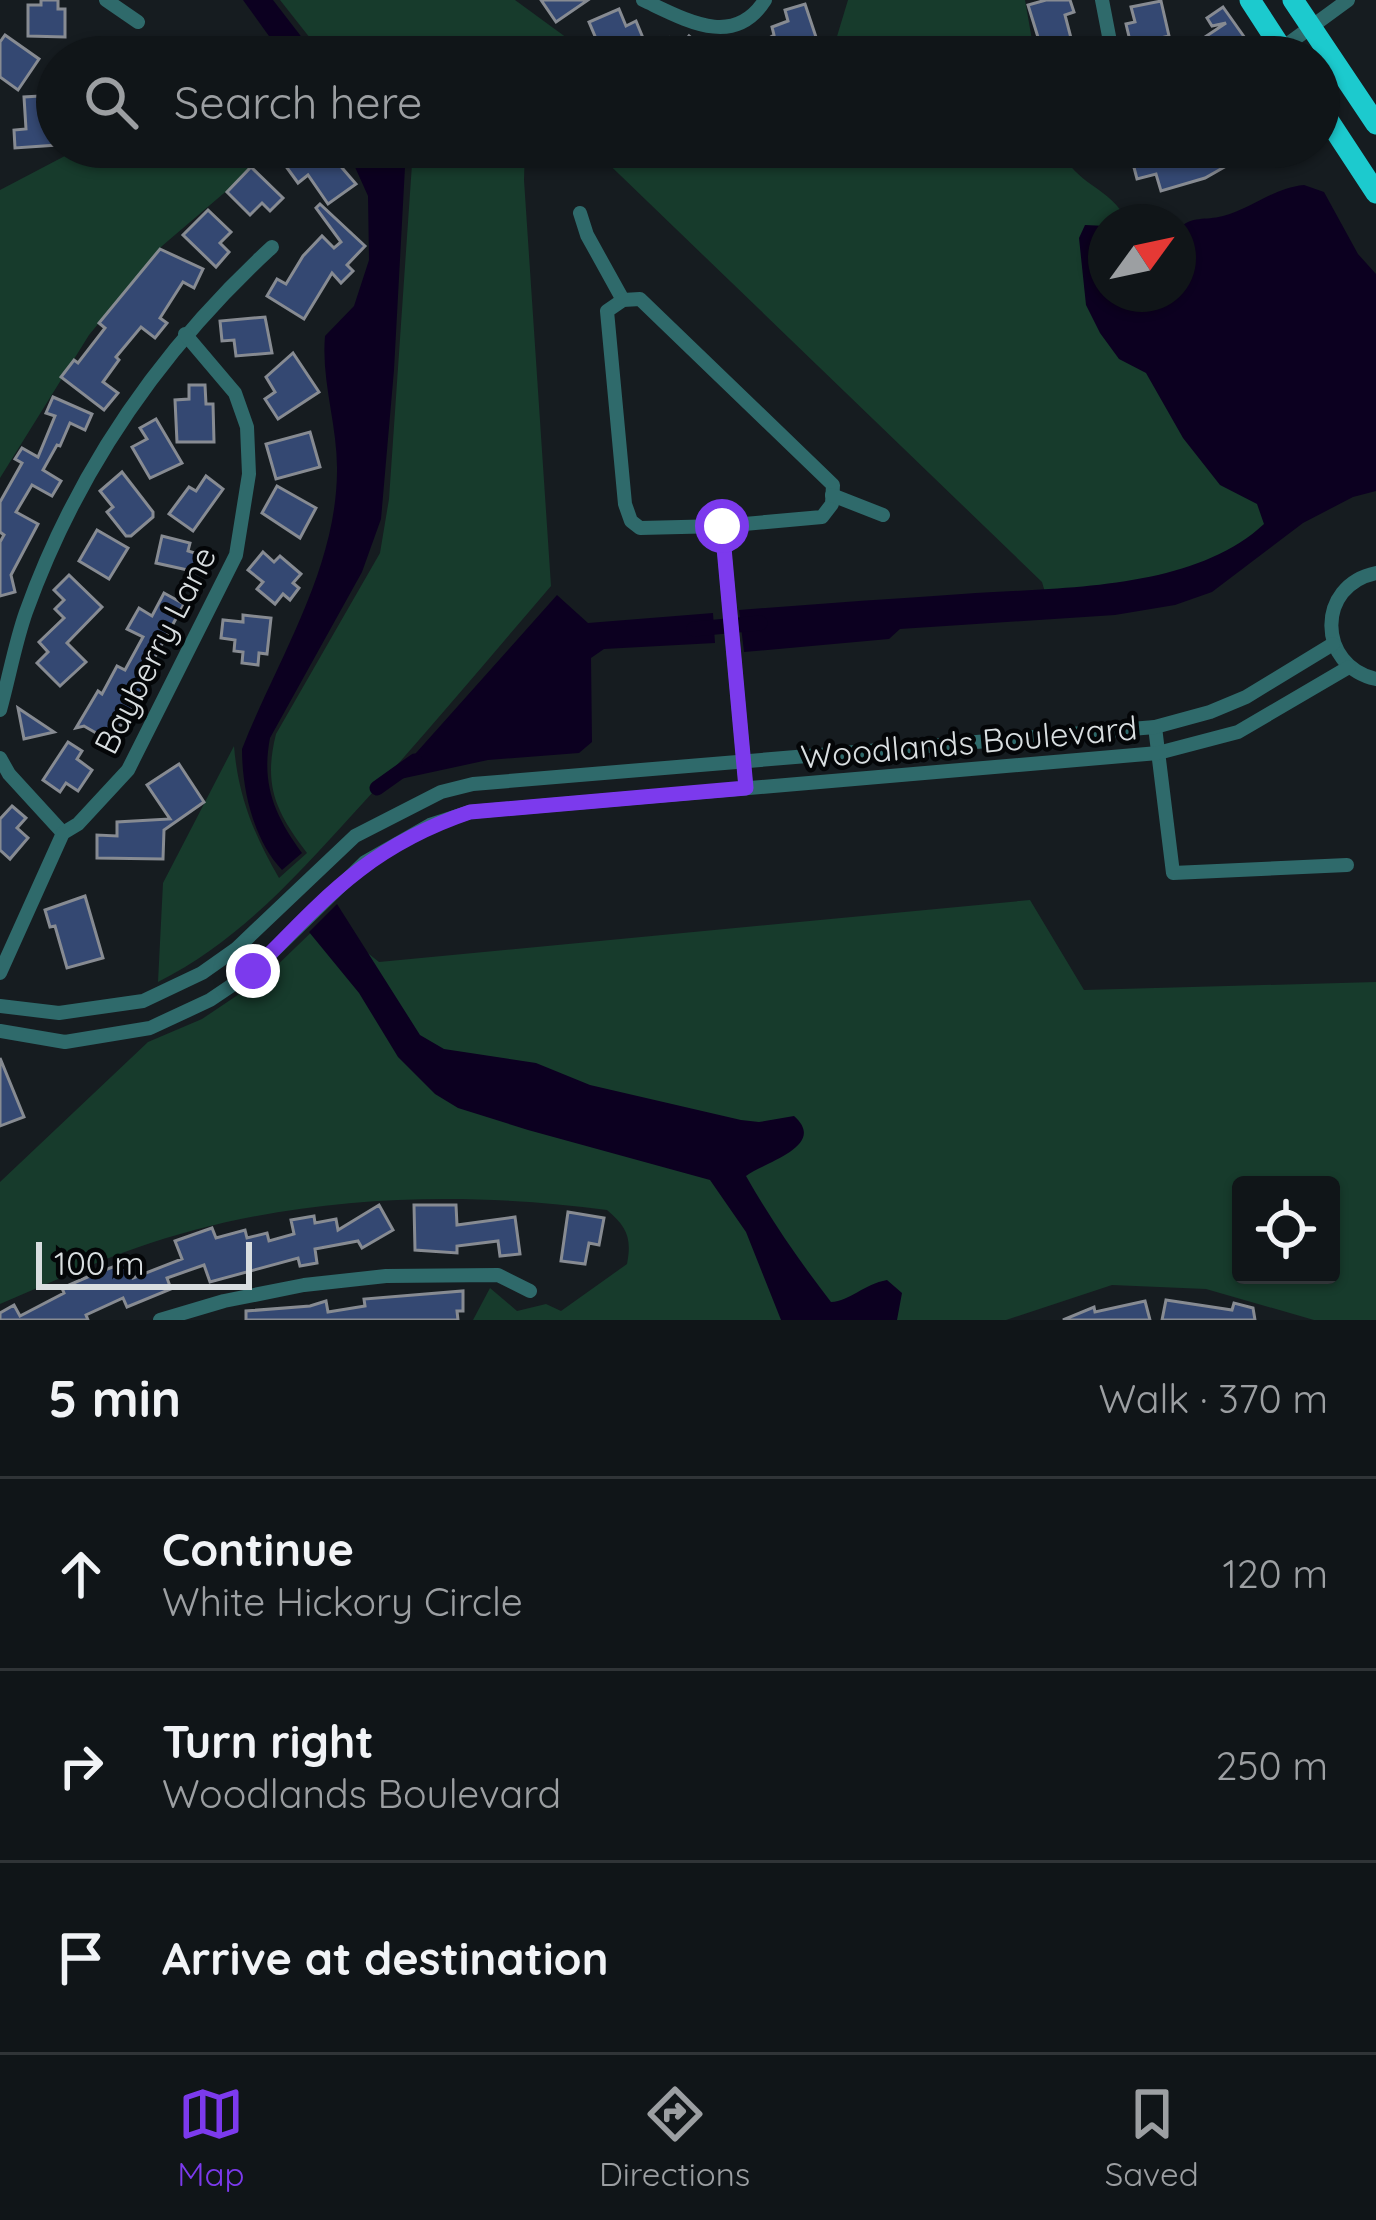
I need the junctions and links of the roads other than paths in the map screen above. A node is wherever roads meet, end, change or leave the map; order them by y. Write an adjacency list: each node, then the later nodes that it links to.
1 (106, 0): 8 (street)
2 (643, 0): 3 (street)
3 (765, 0)
4 (1102, 0): 10 (street)
5 (1250, 0): 11 (highway)
6 (1293, 0): 9 (highway)
7 (1348, 0): 9 (street)
8 (138, 22)
9 (1312, 27): 12 (street); 13 (highway)
10 (1110, 36)
11 (1273, 36)
12 (1302, 36)
13 (1318, 36)
14 (1340, 69): 15 (highway)
15 (1376, 124)
16 (1340, 138): 17 (highway)
17 (1376, 193)
18 (580, 213): 20 (street)
19 (272, 248): 21 (street)
20 (623, 300): 22 (street); 24 (street)
21 (185, 334): 29 (street); 35 (street, Bayberry Lane)
22 (832, 495): 23 (street); 24 (street)
23 (883, 515)
24 (722, 526): 33 (street)
25 (1376, 573): 26 (street)
26 (1333, 644): 27 (street); 30 (street, Woodlands Boulevard)
27 (1349, 667): 28 (street); 31 (street, Woodlands Boulevard)
28 (1376, 679)
29 (0, 710)
30 (1155, 728): 31 (street); 33 (street, Woodlands Boulevard)
31 (1158, 753): 34 (street, Woodlands Boulevard); 36 (street)
32 (0, 758): 35 (street)
33 (742, 761): 34 (street); 38 (street, Woodlands Boulevard)
34 (746, 788): 39 (street, Woodlands Boulevard)
35 (63, 833): 37 (street, Bayberry Lane)
36 (1346, 865)
37 (0, 973)
38 (0, 1006)
39 (0, 1031)
40 (530, 1291): 41 (street)
41 (160, 1320)

